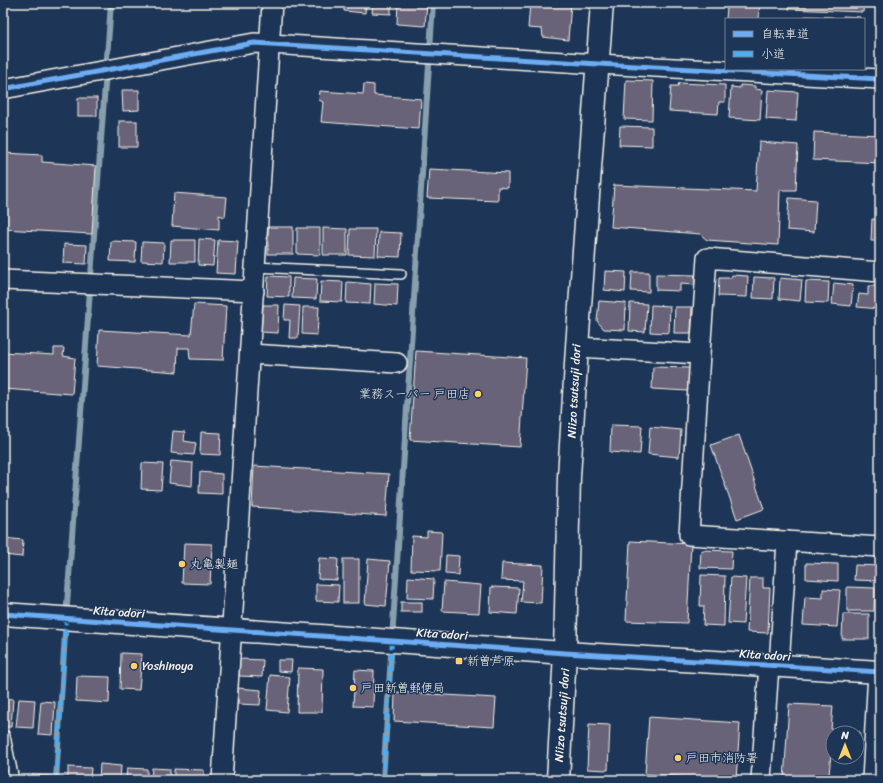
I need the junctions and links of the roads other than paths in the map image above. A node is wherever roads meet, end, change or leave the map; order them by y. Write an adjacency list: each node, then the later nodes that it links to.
1 (272, 3): 3 (street)
2 (602, 3): 4 (street, Niizo tsutsuji dori)
3 (269, 44): 4 (street); 6 (street); 7 (street)
4 (598, 64): 5 (street); 12 (street, Niizo tsutsuji dori)
5 (880, 79)
6 (3, 89)
7 (255, 267): 9 (lane); 11 (street)
8 (880, 272): 14 (street)
9 (401, 274)
10 (3, 280): 11 (street)
11 (254, 291): 13 (street)
12 (577, 347): 14 (street); 20 (street, Niizo tsutsuji dori)
13 (250, 354): 15 (street); 19 (street)
14 (700, 354): 16 (street)
15 (397, 363)
16 (787, 541): 17 (street); 21 (street)
17 (880, 547)
18 (3, 614): 19 (street, Kita odori)
19 (232, 630): 20 (street, Kita odori); 25 (street)
20 (566, 653): 21 (street, Kita odori); 26 (street, Niizo tsutsuji dori)
21 (774, 665): 22 (street, Kita odori); 27 (street)
22 (879, 672): 28 (street)
23 (3, 736): 24 (lane)
24 (14, 780)
25 (222, 780)
26 (558, 780)
27 (761, 780)
28 (872, 780)

